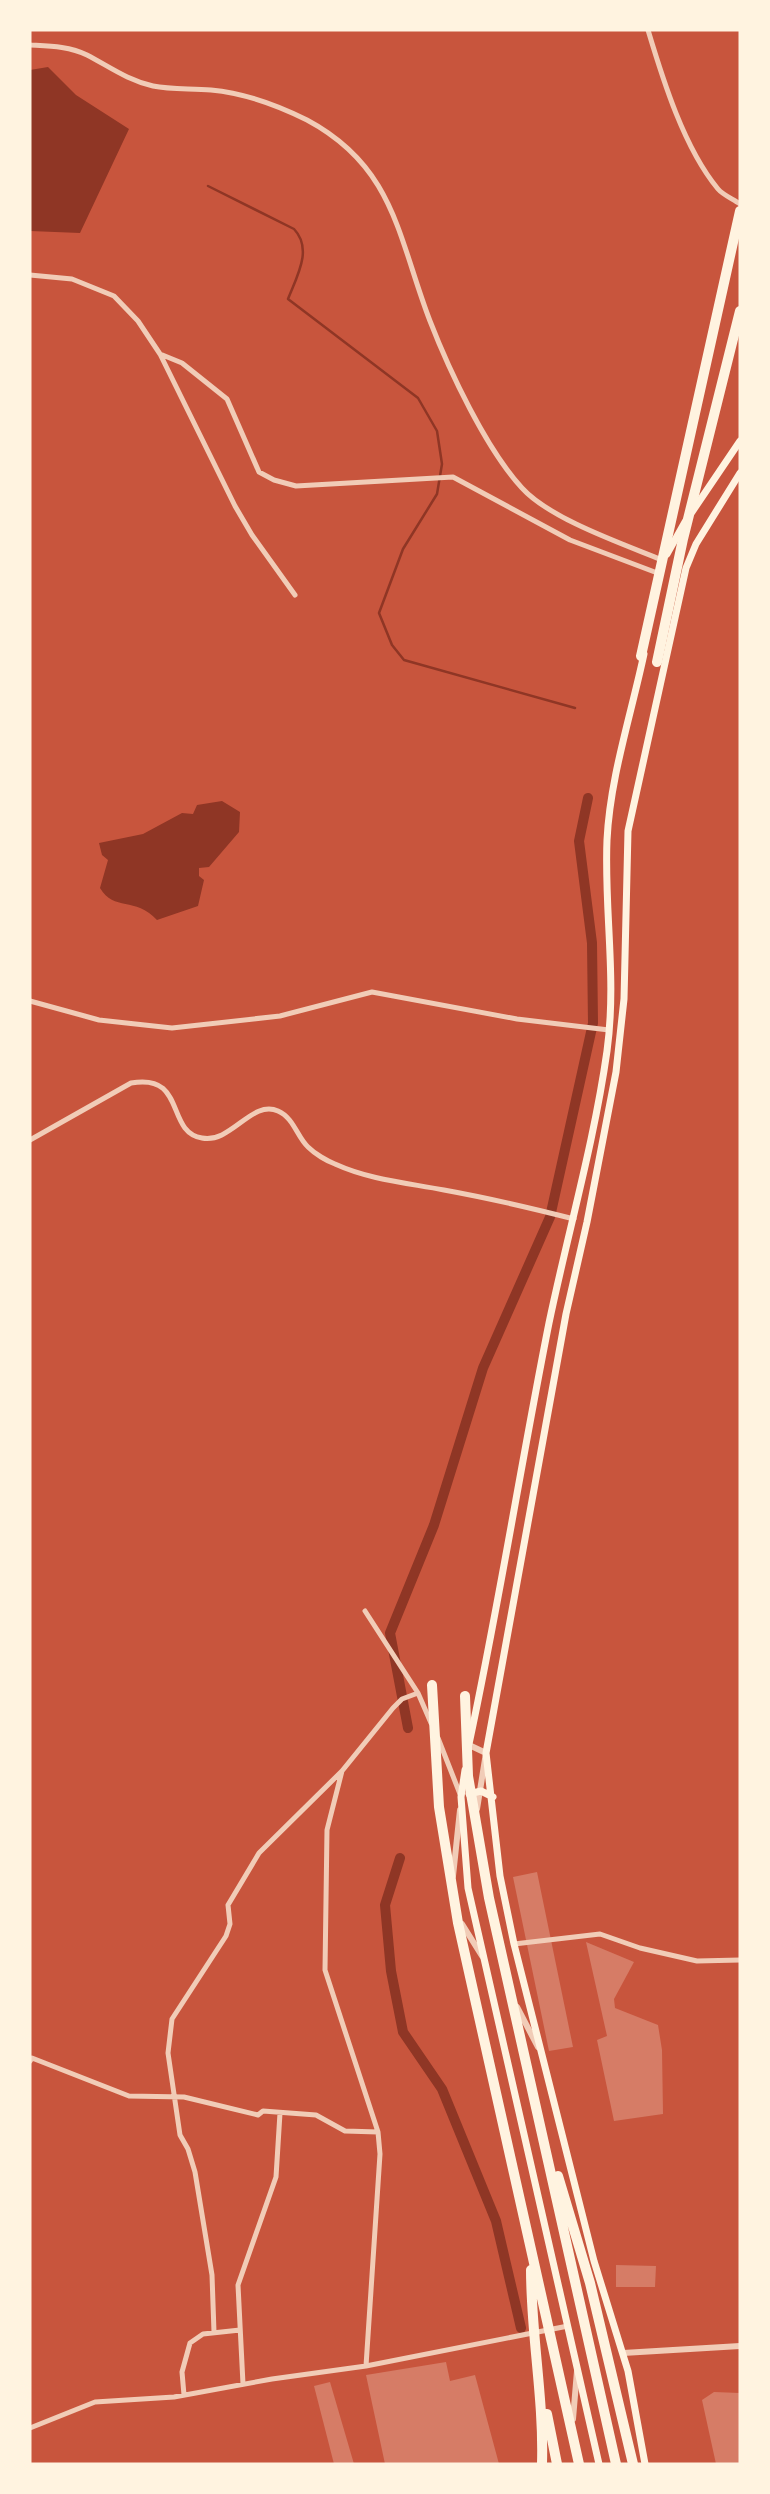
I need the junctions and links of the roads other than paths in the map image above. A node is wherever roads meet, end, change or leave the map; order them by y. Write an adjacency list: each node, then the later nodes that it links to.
1 (648, 30): 3 (street)
2 (30, 45): 10 (street)
3 (740, 204)
4 (740, 211): 13 (highway)
5 (30, 275): 7 (street)
6 (740, 311): 14 (highway)
7 (160, 354): 11 (street); 12 (street)
8 (740, 441): 10 (main road)
9 (740, 473): 24 (main road)
10 (665, 561): 11 (main road)
11 (662, 574): 16 (main road)
12 (296, 595)
13 (641, 656)
14 (657, 662)
15 (30, 1001): 16 (street)
16 (609, 1030): 18 (main road)
17 (30, 1140): 18 (street)
18 (574, 1219): 23 (main road)
19 (365, 1612): 21 (street)
20 (432, 1685): 37 (highway)
21 (418, 1693): 25 (street); 26 (street)
22 (465, 1696): 34 (highway)
23 (469, 1745): 24 (street); 26 (main road)
24 (486, 1753): 27 (main road); 31 (street)
25 (342, 1771): 33 (street); 36 (street)
26 (461, 1797): 27 (main road); 29 (main road); 29 (street)
27 (494, 1798): 28 (main road)
28 (514, 1944): 30 (street); 31 (main road)
29 (483, 1956): 38 (main road)
30 (740, 1960)
31 (540, 2050): 42 (main road)
32 (30, 2061): 33 (street)
33 (175, 2095): 35 (street); 40 (street)
34 (535, 2101): 53 (highway); 54 (highway)
35 (280, 2113): 36 (street); 39 (street)
36 (378, 2132): 43 (street)
37 (531, 2249): 45 (highway); 51 (highway)
38 (568, 2326): 43 (street); 44 (main road)
39 (240, 2330): 40 (street); 46 (street)
40 (214, 2332): 47 (street)
41 (740, 2346): 42 (street)
42 (623, 2353): 55 (main road)
43 (366, 2366): 46 (street)
44 (578, 2369): 51 (street); 52 (main road)
45 (539, 2373): 49 (highway); 50 (highway)
46 (243, 2384): 47 (street)
47 (184, 2395): 48 (street)
48 (30, 2428)
49 (542, 2464)
50 (557, 2464)
51 (580, 2464)
52 (599, 2464)
53 (617, 2464)
54 (633, 2464)
55 (645, 2464)

